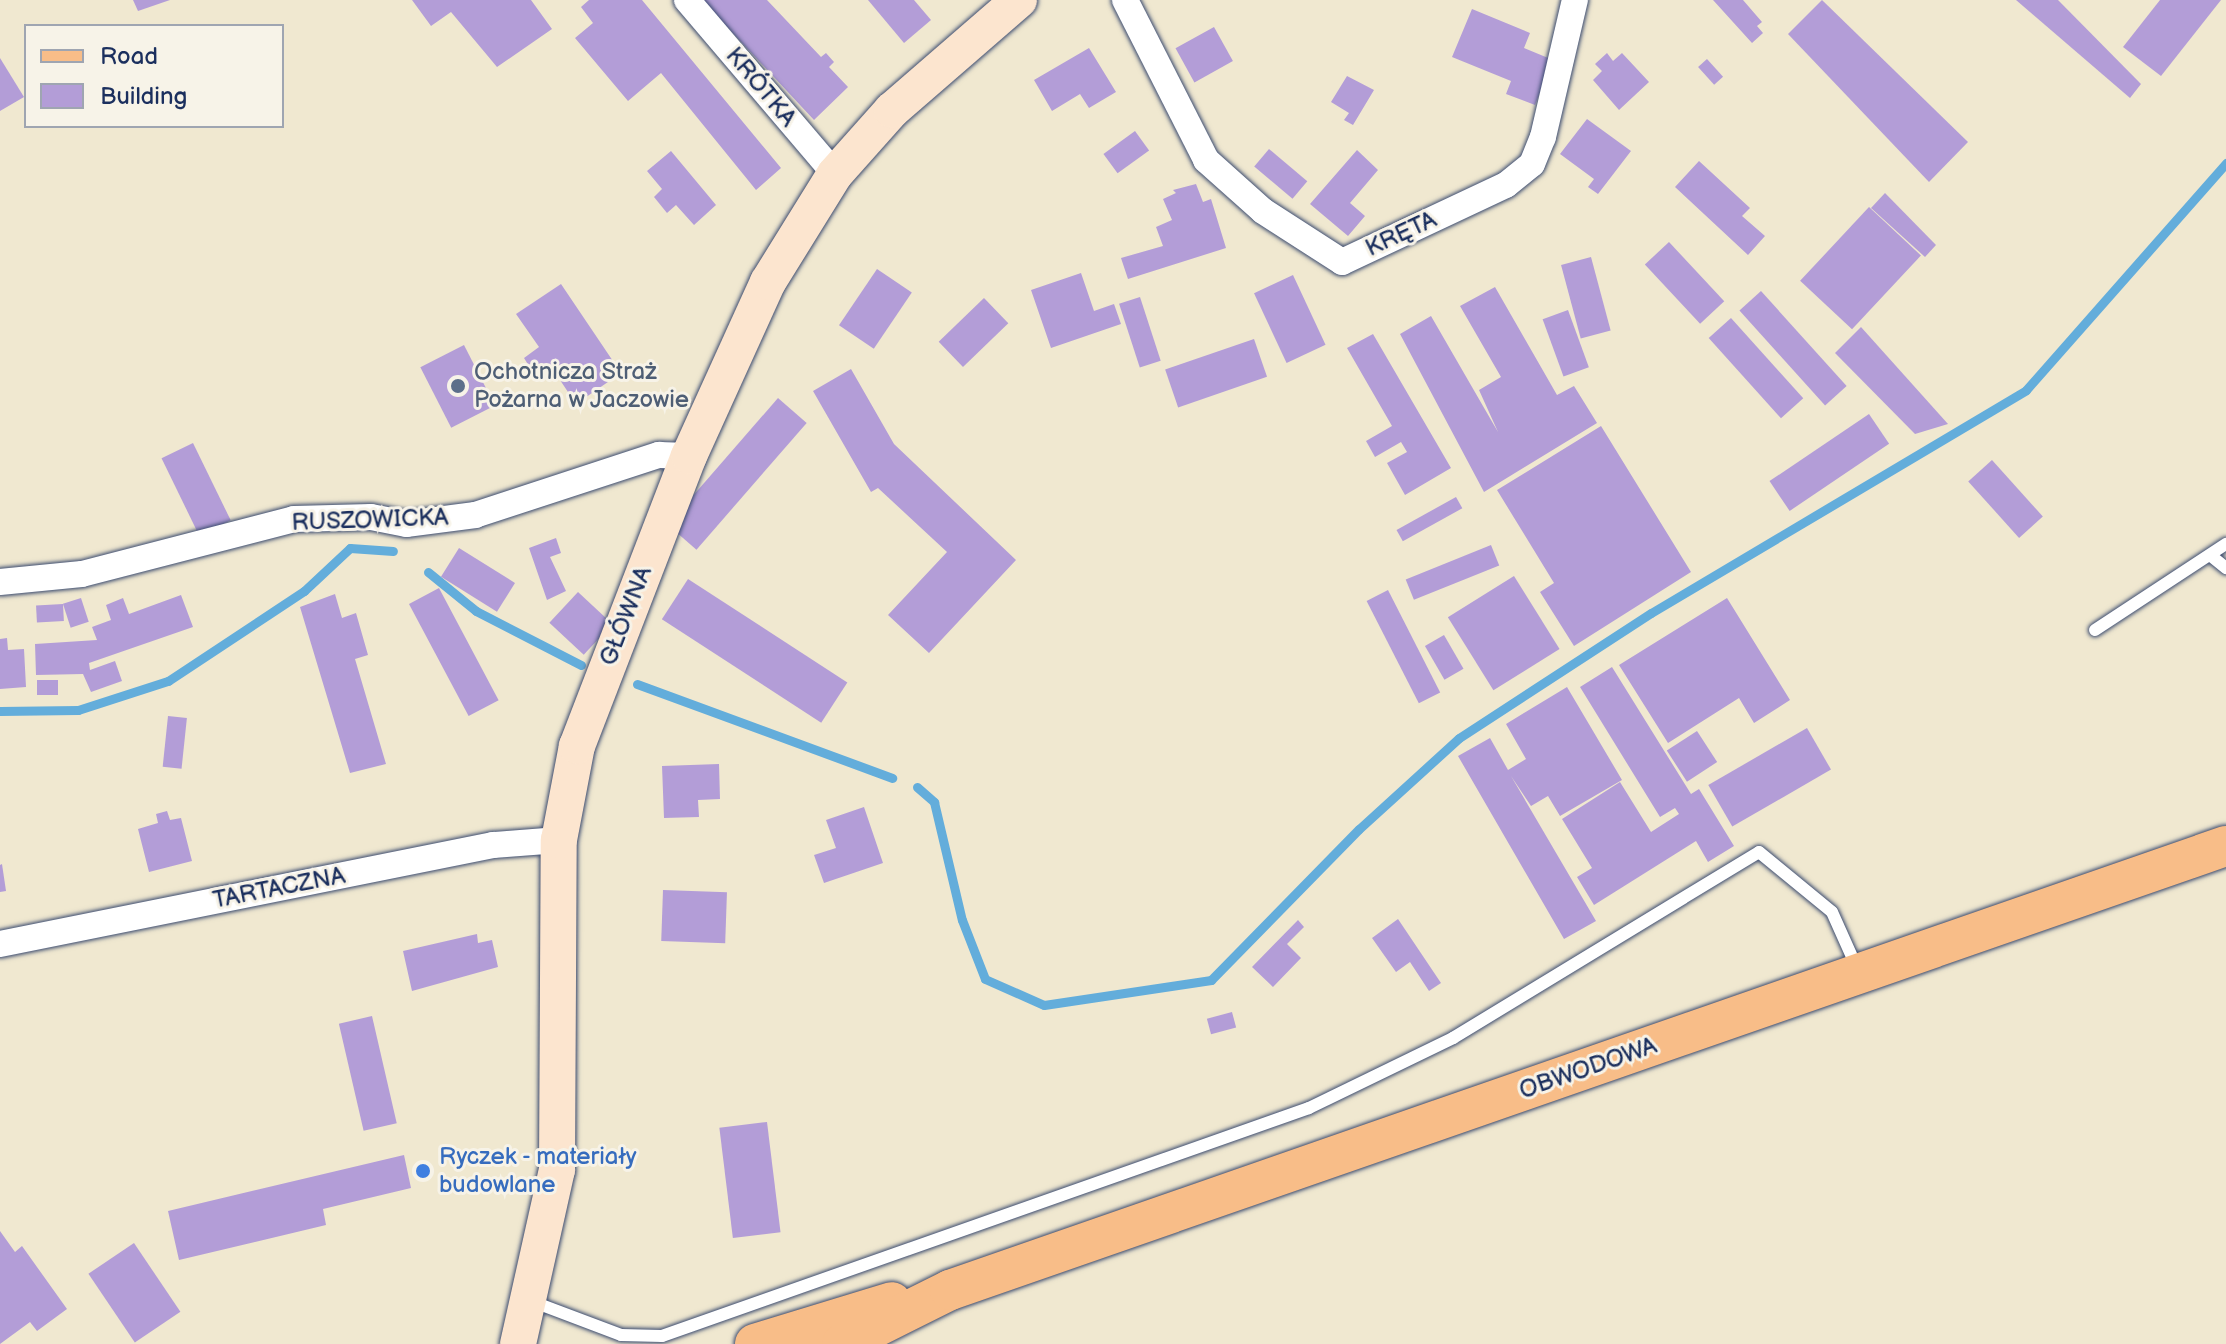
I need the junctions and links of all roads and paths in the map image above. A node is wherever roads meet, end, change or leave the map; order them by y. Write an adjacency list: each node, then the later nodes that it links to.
1 (687, 0): 5 (street, KRÓTKA)
2 (1019, 0): 5 (street, GŁÓWNA)
3 (1125, 0): 4 (street, KRĘTA)
4 (1575, 0)
5 (835, 174): 6 (street, GŁÓWNA)
6 (689, 456): 10 (street, RUSZOWICKA); 12 (street, GŁÓWNA)
7 (2226, 544): 8 (lane)
8 (2210, 555): 9 (lane); 11 (lane)
9 (2226, 568)
10 (0, 582)
11 (2095, 630)
12 (559, 840): 14 (street, TARTACZNA); 17 (street, GŁÓWNA)
13 (2226, 846): 15 (main road, OBWODOWA)
14 (0, 944)
15 (1859, 975): 16 (main road, OBWODOWA); 17 (lane)
16 (950, 1290): 19 (main road, OBWODOWA); 20 (main road, OBWODOWA)
17 (530, 1301): 18 (street, GŁÓWNA)
18 (518, 1344)
19 (755, 1344)
20 (842, 1344)

